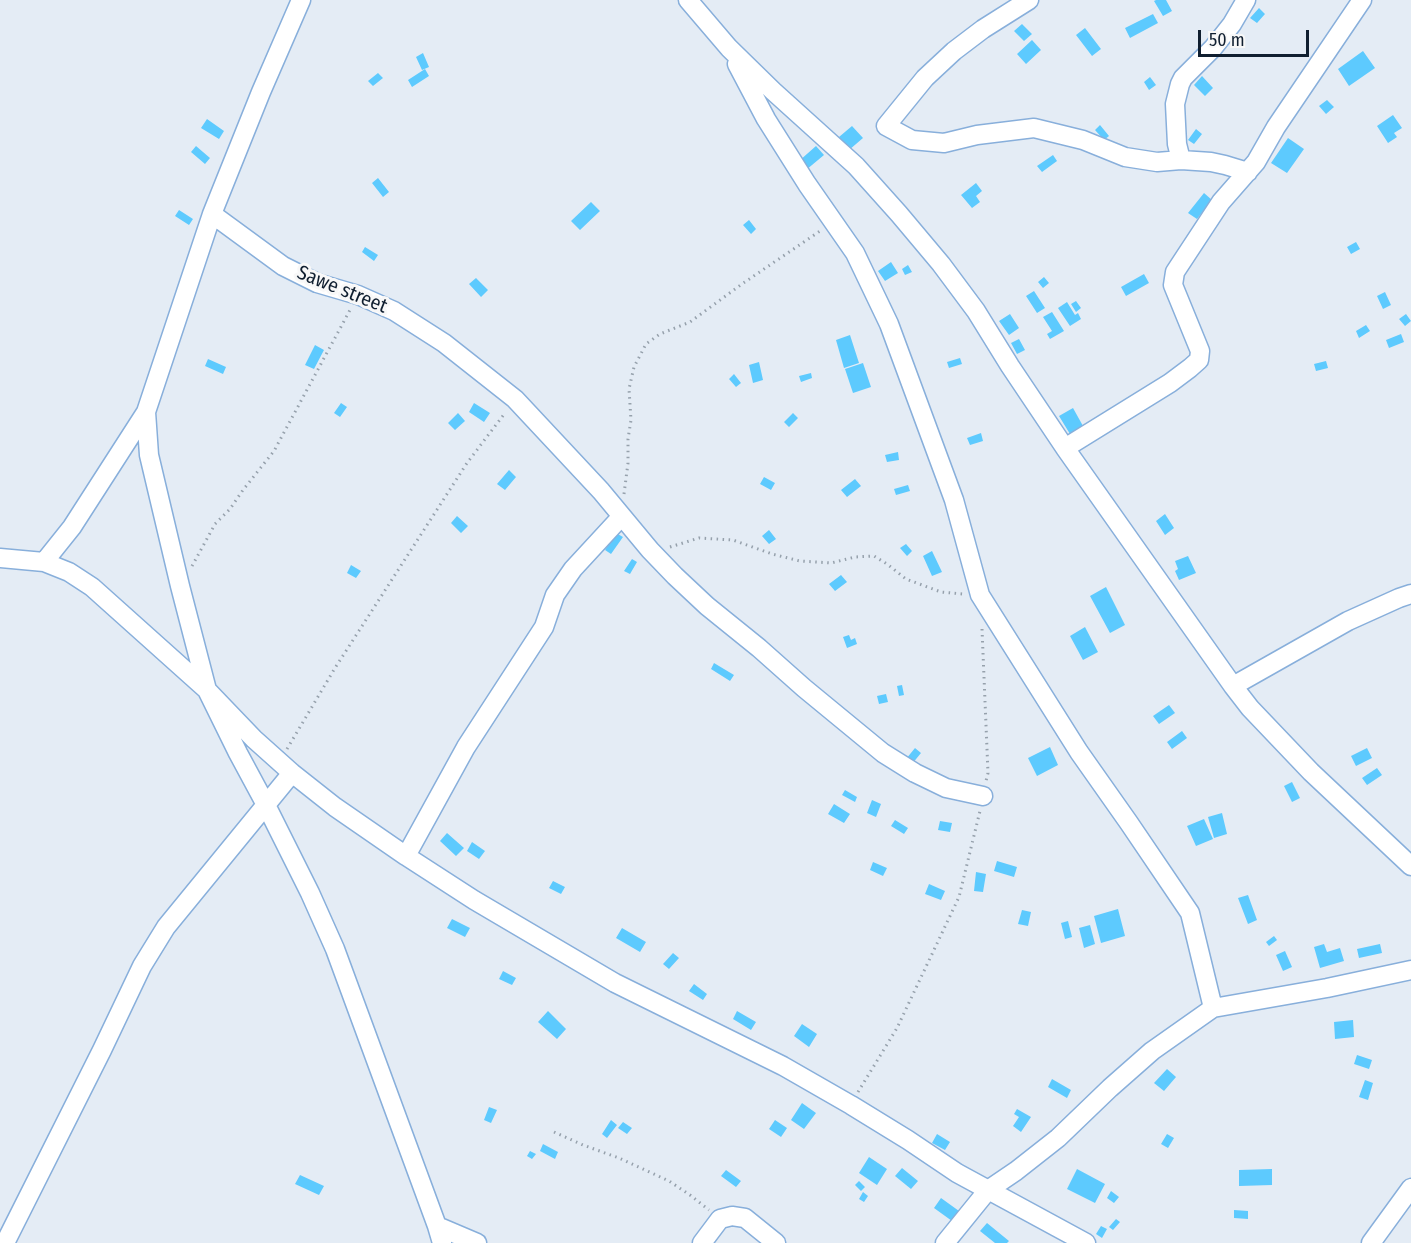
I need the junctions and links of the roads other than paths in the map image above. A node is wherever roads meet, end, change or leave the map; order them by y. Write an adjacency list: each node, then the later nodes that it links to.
1 (301, 0): 9 (street)
2 (688, 0): 6 (street)
3 (1246, 0): 7 (street)
4 (1362, 0): 8 (street)
5 (1021, 2): 7 (street)
6 (729, 48): 11 (street); 24 (street)
7 (1181, 160): 8 (street)
8 (1248, 172): 11 (street)
9 (212, 214): 10 (street); 12 (street, Sawe street)
10 (146, 412): 14 (street); 17 (street)
11 (1065, 448): 16 (street)
12 (621, 517): 19 (street, Sawe street); 21 (street)
13 (0, 558): 14 (street)
14 (44, 562): 17 (street)
15 (1411, 594): 16 (street)
16 (1233, 686): 22 (street)
17 (207, 690): 18 (street); 20 (street)
18 (286, 767): 20 (street); 21 (street)
19 (983, 796)
20 (266, 805): 27 (street); 28 (street)
21 (406, 856): 26 (street)
22 (1411, 866)
23 (1411, 970): 24 (street)
24 (1213, 1008): 26 (street)
25 (1411, 1188): 34 (street)
26 (988, 1190): 32 (street); 33 (street)
27 (439, 1234): 29 (street)
28 (5, 1243)
29 (477, 1243)
30 (702, 1243): 31 (street)
31 (776, 1243)
32 (945, 1243)
33 (1086, 1243)
34 (1371, 1243)

